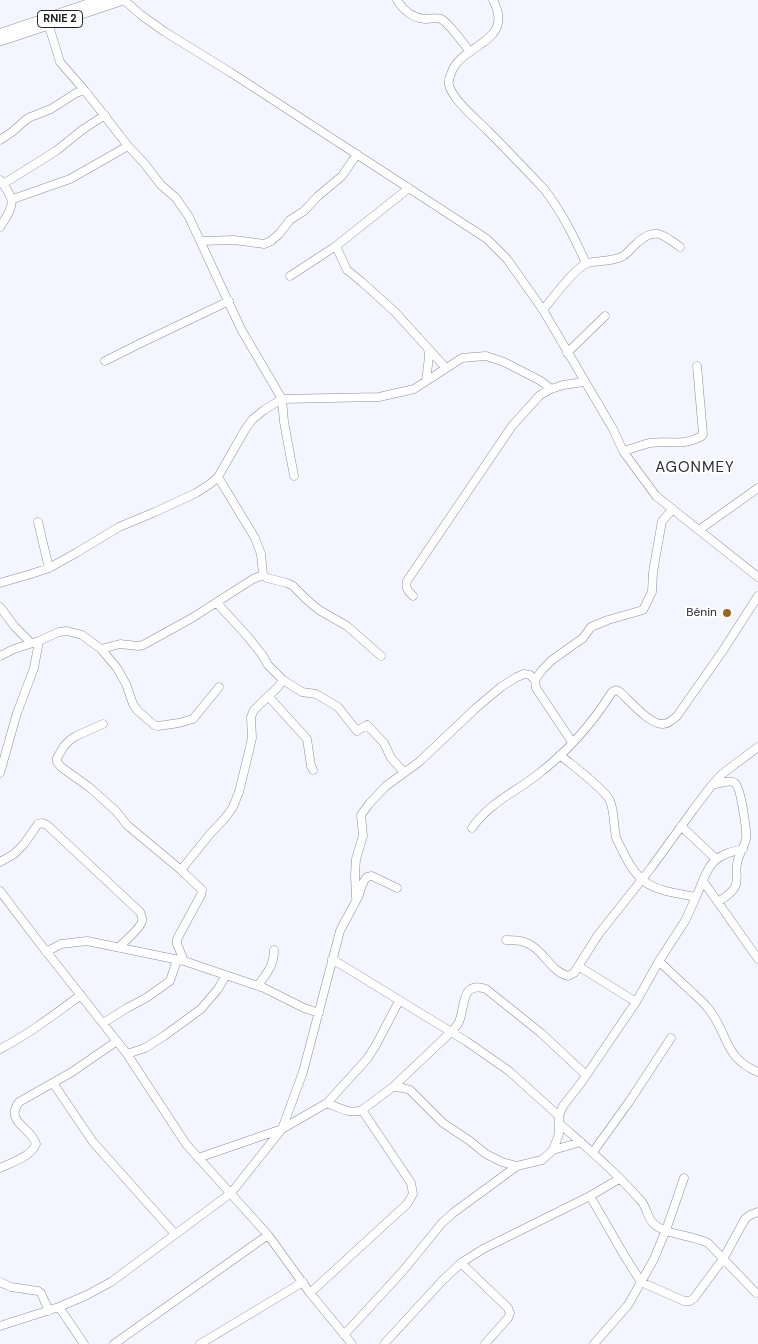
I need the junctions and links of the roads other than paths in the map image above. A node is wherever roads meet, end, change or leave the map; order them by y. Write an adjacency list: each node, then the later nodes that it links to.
1 (98, 0): 7 (street)
2 (120, 0): 6 (highway, RNIE 2 / RNIE 2)
3 (124, 0): 14 (street)
4 (396, 0): 9 (street)
5 (493, 0): 9 (street)
6 (48, 23): 8 (highway, RNIE 2 / RNIE 2); 10 (street)
7 (0, 33)
8 (0, 40)
9 (470, 52): 22 (street)
10 (86, 92): 11 (street); 12 (street)
11 (105, 115): 13 (street); 15 (street)
12 (0, 140)
13 (128, 146): 17 (street); 19 (street)
14 (357, 154): 16 (street); 19 (street)
15 (1, 182): 17 (street)
16 (409, 188): 20 (street); 25 (street)
17 (12, 199): 18 (street)
18 (0, 227)
19 (201, 241): 24 (street)
20 (336, 246): 23 (street); 27 (street)
21 (680, 247): 22 (street)
22 (586, 263): 25 (street)
23 (290, 276)
24 (229, 301): 29 (street); 35 (street)
25 (543, 310): 28 (street)
26 (604, 316): 28 (street)
27 (428, 348): 31 (street); 32 (street)
28 (567, 353): 33 (street)
29 (104, 361)
30 (697, 366): 36 (street)
31 (445, 368): 32 (street); 34 (street)
32 (426, 381): 35 (street)
33 (584, 382): 34 (street); 36 (street)
34 (551, 389): 47 (street)
35 (282, 399): 37 (street); 38 (street)
36 (623, 451): 40 (street)
37 (294, 476)
38 (218, 477): 43 (street); 44 (street)
39 (758, 488): 42 (street)
40 (673, 509): 42 (street); 57 (street)
41 (38, 522): 43 (street)
42 (699, 530): 45 (street)
43 (49, 568): 46 (street)
44 (263, 574): 49 (street); 55 (street)
45 (758, 577)
46 (0, 583)
47 (413, 596)
48 (758, 596): 61 (street)
49 (217, 603): 53 (street); 56 (street)
50 (0, 607): 52 (street)
51 (40, 641): 52 (street); 53 (street); 66 (street)
52 (31, 643): 54 (street)
53 (101, 649): 58 (street)
54 (0, 656)
55 (381, 656)
56 (283, 680): 59 (street); 65 (street)
57 (535, 680): 61 (street); 65 (street)
58 (219, 686)
59 (268, 696): 64 (street); 73 (street)
60 (103, 724): 73 (street)
61 (572, 742): 63 (street)
62 (758, 747): 67 (street)
63 (560, 755): 69 (street); 74 (street)
64 (313, 770)
65 (404, 772): 79 (street)
66 (0, 773)
67 (712, 785): 68 (street); 70 (street)
68 (681, 826): 71 (street); 74 (street)
69 (472, 828)
70 (743, 849): 71 (street); 80 (street)
71 (716, 859): 75 (street)
72 (0, 862): 82 (street)
73 (181, 870): 87 (street)
74 (642, 880): 78 (street); 89 (street)
75 (703, 881): 78 (street); 80 (street)
76 (397, 888): 79 (street)
77 (0, 891): 84 (street)
78 (696, 897): 88 (street)
79 (356, 899): 85 (street)
80 (718, 902): 86 (street)
81 (506, 940): 89 (street)
82 (119, 947): 84 (street); 87 (street)
83 (274, 950): 91 (street)
84 (46, 952): 92 (street)
85 (332, 959): 93 (street); 95 (street)
86 (758, 959)
87 (181, 961): 90 (street); 96 (street)
88 (659, 962): 94 (street); 102 (street)
89 (578, 966): 94 (street)
90 (226, 975): 91 (street); 101 (street)
91 (258, 986): 95 (street)
92 (81, 995): 96 (street); 100 (street)
93 (399, 1001): 97 (street); 106 (street)
94 (636, 1002): 103 (street)
95 (319, 1013): 109 (street)
96 (103, 1023): 99 (street)
97 (451, 1032): 103 (street); 105 (street); 108 (street)
98 (671, 1038): 112 (street)
99 (118, 1041): 101 (street); 104 (street)
100 (0, 1049)
101 (127, 1054): 113 (street)
102 (758, 1072)
103 (586, 1075): 108 (street)
104 (53, 1083): 115 (street); 122 (street)
105 (394, 1087): 107 (street); 114 (street)
106 (327, 1103): 107 (street); 109 (street)
107 (362, 1110): 129 (street)
108 (559, 1119): 110 (street); 111 (street)
109 (282, 1129): 113 (street); 118 (street)
110 (581, 1142): 111 (street); 112 (street)
111 (553, 1150): 114 (street)
112 (593, 1152): 117 (street)
113 (198, 1158): 118 (street)
114 (517, 1166): 134 (street)
115 (0, 1168)
116 (684, 1178): 121 (street)
117 (619, 1179): 119 (street); 121 (street)
118 (231, 1193): 122 (street); 123 (street)
119 (590, 1196): 125 (street); 128 (street)
120 (758, 1212): 124 (street)
121 (666, 1230): 124 (street); 128 (street)
122 (175, 1234): 131 (street)
123 (268, 1236): 127 (street); 136 (street)
124 (723, 1260): 128 (street); 130 (street)
125 (461, 1263): 139 (street); 140 (street)
126 (0, 1282): 132 (street)
127 (303, 1282): 129 (street); 137 (street)
128 (642, 1282): 141 (street)
129 (310, 1292): 134 (street)
130 (756, 1294)
131 (59, 1307): 132 (street); 135 (street)
132 (49, 1311): 133 (street)
133 (0, 1326)
134 (344, 1336): 138 (street)
135 (84, 1344)
136 (114, 1344)
137 (200, 1344)
138 (352, 1344)
139 (384, 1344)
140 (485, 1344)
141 (594, 1344)

